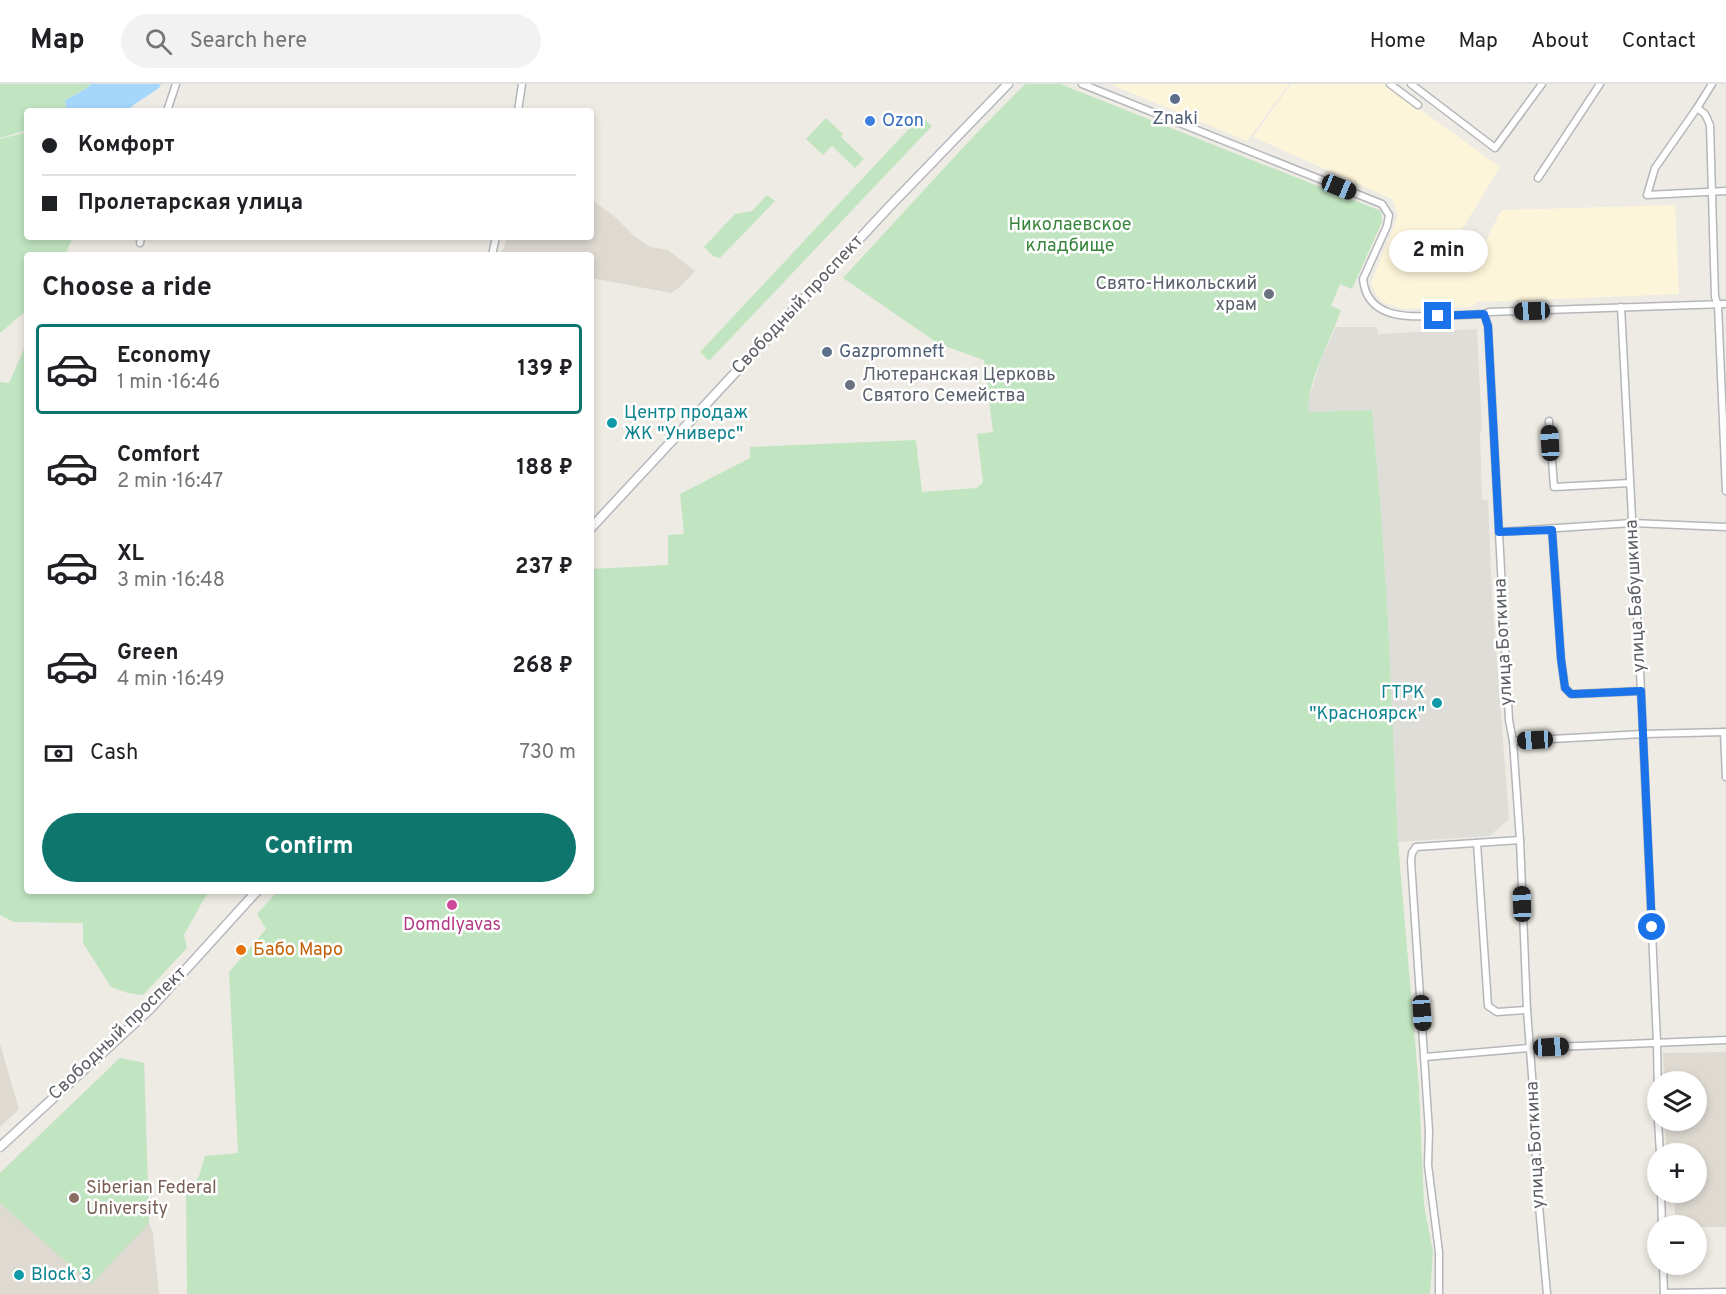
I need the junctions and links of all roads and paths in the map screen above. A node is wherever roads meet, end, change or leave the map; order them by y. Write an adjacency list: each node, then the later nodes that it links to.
1 (176, 84): 11 (street)
2 (522, 84): 12 (street)
3 (1008, 84): 25 (main road, Свободный проспект)
4 (1082, 84): 20 (street)
5 (1389, 84): 10 (street)
6 (1411, 84): 7 (street)
7 (1542, 84)
8 (1600, 84): 14 (street)
9 (1712, 84): 13 (street)
10 (1418, 105)
11 (168, 108)
12 (518, 108)
13 (1697, 108): 15 (street); 15 (street)
14 (1538, 178)
15 (1711, 191): 16 (street); 18 (street)
16 (1726, 191)
17 (1726, 304): 18 (street)
18 (1718, 305): 19 (street); 23 (street)
19 (1620, 307): 20 (street); 22 (street, улица Бабушкина)
20 (1484, 314): 28 (street, улица Боткина)
21 (1549, 422): 22 (street)
22 (1630, 483): 24 (street, улица Бабушкина)
23 (1726, 491)
24 (1632, 523): 26 (street); 27 (street); 29 (street, улица Бабушкина)
25 (594, 525)
26 (1726, 527)
27 (1552, 530): 28 (street); 29 (street)
28 (1499, 532): 32 (street, улица Боткина)
29 (1641, 691): 31 (street, улица Бабушкина)
30 (1725, 732): 31 (street); 33 (street)
31 (1643, 734): 32 (street); 39 (street, улица Бабушкина)
32 (1513, 741): 34 (street, улица Боткина)
33 (1726, 777)
34 (1520, 840): 35 (street); 37 (street, улица Боткина)
35 (1478, 843): 37 (street); 41 (street)
36 (253, 894): 43 (main road, Свободный проспект)
37 (1527, 1010): 40 (street, улица Боткина)
38 (1726, 1040): 39 (street)
39 (1657, 1042): 40 (street); 42 (street, улица Бабушкина)
40 (1530, 1048): 41 (street); 48 (street, улица Боткина)
41 (1425, 1057): 47 (street)
42 (1658, 1071)
43 (0, 1147)
44 (1663, 1275): 46 (street)
45 (1726, 1292): 46 (street)
46 (1664, 1293)
47 (1439, 1294)
48 (1547, 1294)

